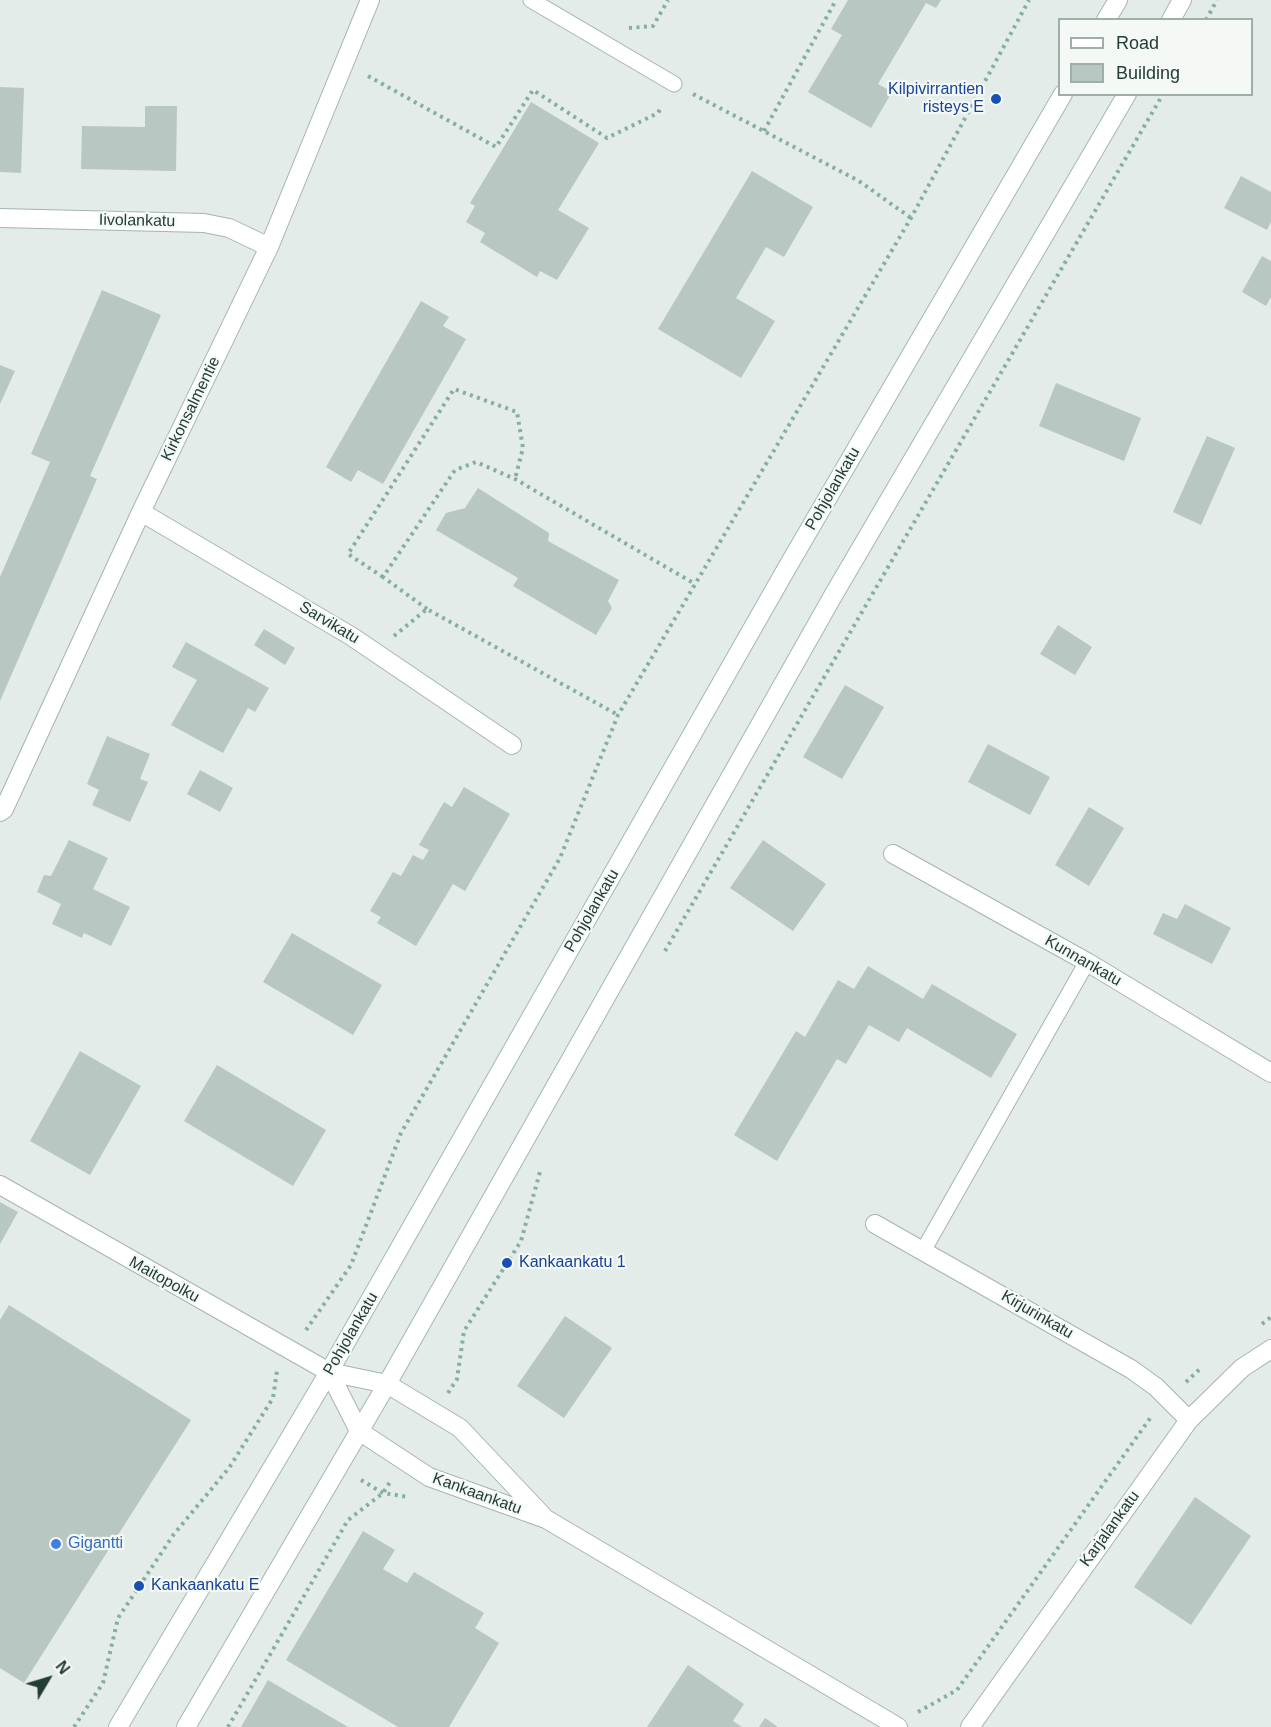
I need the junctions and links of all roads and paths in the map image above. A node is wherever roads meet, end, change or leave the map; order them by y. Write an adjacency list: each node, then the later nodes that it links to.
1 (369, 0): 21 (street, Kirkonsalmentie)
2 (531, 0): 14 (lane)
3 (668, 0): 12 (path)
4 (836, 0): 18 (path)
5 (1029, 0): 20 (path)
6 (1118, 0): 9 (street)
7 (1182, 0): 10 (street)
8 (1217, 0): 11 (path)
9 (1107, 18)
10 (1172, 18)
11 (1207, 18)
12 (622, 28)
13 (368, 76): 14 (path)
14 (675, 84): 18 (path)
15 (1062, 96): 44 (street, Pohjolankatu)
16 (1126, 96): 45 (street)
17 (1162, 96): 32 (path)
18 (764, 131): 20 (path)
19 (0, 218): 21 (street, Iivolankatu)
20 (911, 218): 25 (path)
21 (269, 247): 23 (street, Kirkonsalmentie)
22 (515, 479): 24 (path); 24 (path); 25 (path)
23 (141, 512): 27 (street, Sarvikatu); 30 (street, Kirkonsalmentie)
24 (383, 577): 26 (path)
25 (695, 584): 28 (path)
26 (428, 609): 27 (path); 28 (path)
27 (375, 652): 29 (street, Sarvikatu)
28 (618, 715): 42 (path)
29 (512, 744)
30 (0, 812)
31 (893, 854): 33 (street, Kunnankatu)
32 (659, 961)
33 (1087, 963): 34 (street, Kunnankatu); 38 (lane)
34 (1271, 1073)
35 (544, 1157): 47 (path)
36 (0, 1185): 42 (street, Maitopolku)
37 (875, 1224): 38 (street, Kirjurinkatu)
38 (923, 1251): 46 (street, Kirjurinkatu)
39 (1271, 1317): 40 (path)
40 (1252, 1331)
41 (1271, 1349): 48 (street, Karjalankatu)
42 (292, 1350): 44 (street, Maitopolku); 55 (path)
43 (1205, 1365): 46 (path)
44 (329, 1372): 45 (street, Kankaankatu); 49 (street, Kankaankatu); 56 (street, Pohjolankatu)
45 (387, 1384): 47 (street, Kankaankatu); 49 (street)
46 (1168, 1398): 48 (street, Kirjurinkatu); 54 (path)
47 (436, 1414): 53 (street, Kankaankatu)
48 (1189, 1420): 60 (street, Karjalankatu)
49 (359, 1431): 50 (street, Kankaankatu); 57 (street)
50 (405, 1461): 51 (path); 53 (street, Kankaankatu)
51 (383, 1493): 52 (path); 58 (path)
52 (414, 1498)
53 (546, 1519): 59 (street, Kankaankatu)
54 (916, 1714)
55 (74, 1727)
56 (118, 1727)
57 (186, 1727)
58 (228, 1727)
59 (898, 1727)
60 (970, 1727)

